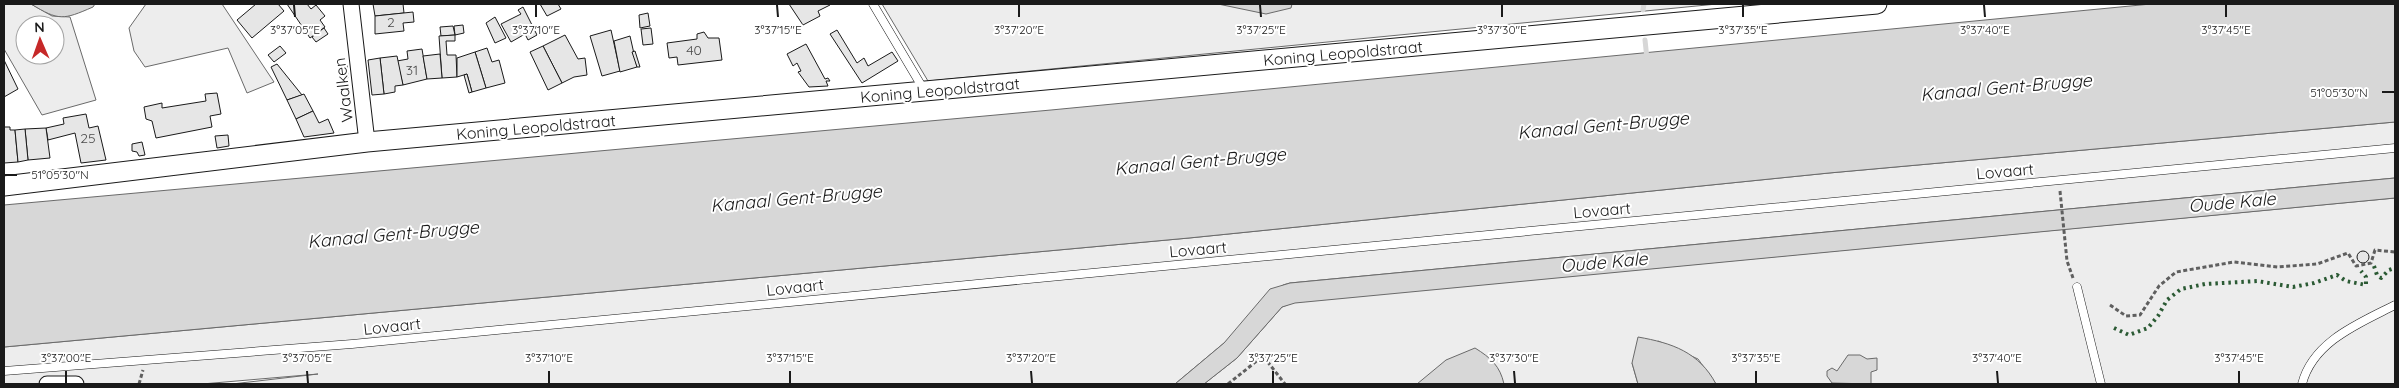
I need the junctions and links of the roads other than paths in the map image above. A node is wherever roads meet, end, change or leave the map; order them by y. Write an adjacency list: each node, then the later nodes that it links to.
1 (351, 4): 5 (street, Waalken)
2 (873, 4): 4 (lane)
3 (1877, 4): 4 (street, Koning Leopoldstraat)
4 (925, 92): 5 (street, Koning Leopoldstraat)
5 (367, 142): 7 (street, Koning Leopoldstraat)
6 (2395, 148): 10 (lane, Lovaart)
7 (4, 186)
8 (2077, 287): 13 (lane)
9 (2395, 306): 14 (lane)
10 (4, 371)
11 (47, 384): 12 (street)
12 (76, 384)
13 (2101, 384)
14 (2302, 384)

